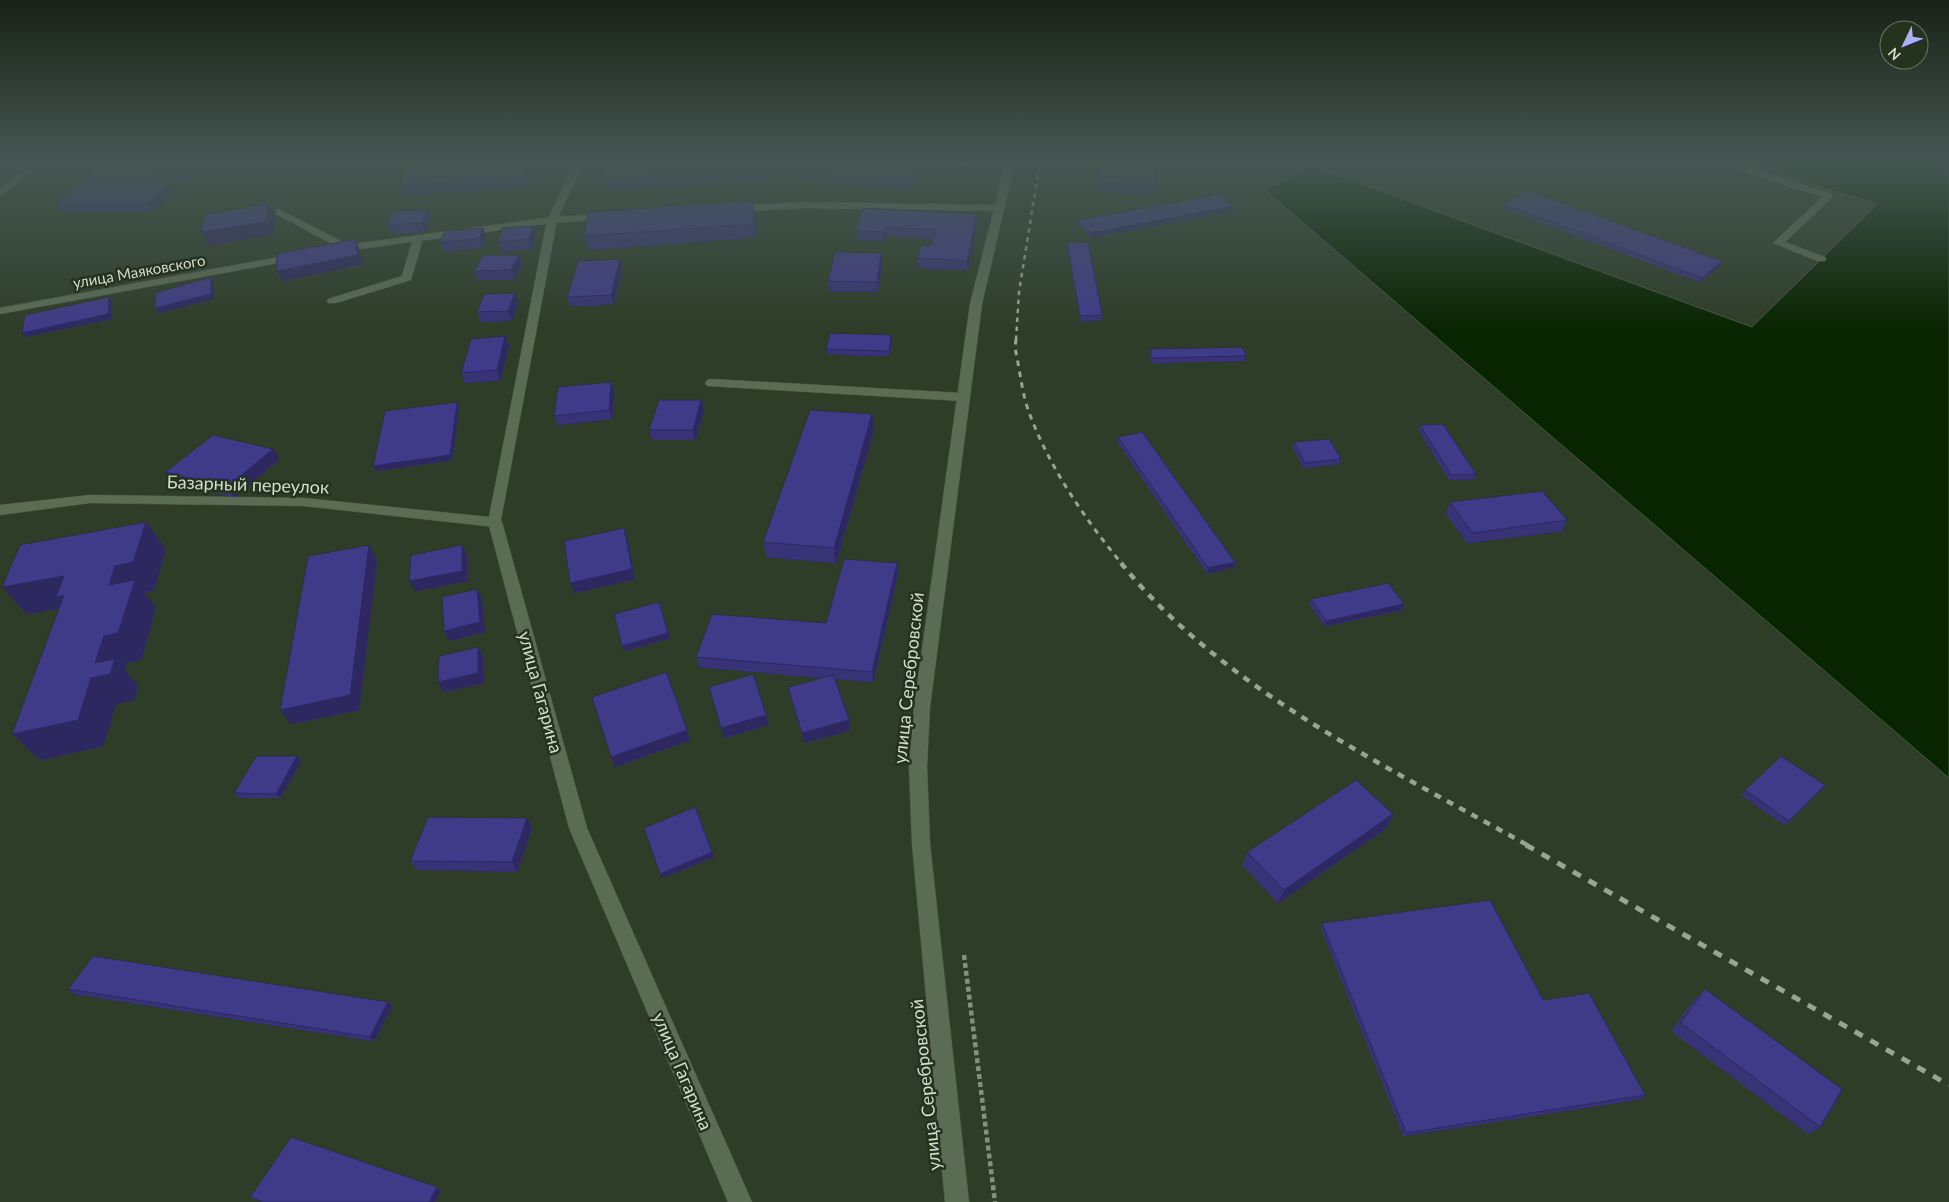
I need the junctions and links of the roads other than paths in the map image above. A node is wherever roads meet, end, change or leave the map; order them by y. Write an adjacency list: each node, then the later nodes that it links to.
1 (291, 218): 7 (street)
2 (584, 218): 5 (street)
3 (997, 218): 14 (street, улица Серебровской)
4 (1805, 218): 10 (street)
5 (552, 220): 6 (street); 16 (street, улица Гагарина)
6 (418, 238): 7 (street); 11 (street)
7 (347, 248): 8 (street)
8 (328, 251)
9 (308, 255): 12 (street, улица Маяковского)
10 (1821, 259)
11 (332, 301)
12 (0, 312)
13 (711, 383): 14 (street)
14 (962, 397): 18 (street, улица Серебровской)
15 (0, 510): 16 (street, Базарный переулок)
16 (495, 522): 17 (street, улица Гагарина)
17 (740, 1202)
18 (956, 1202)

